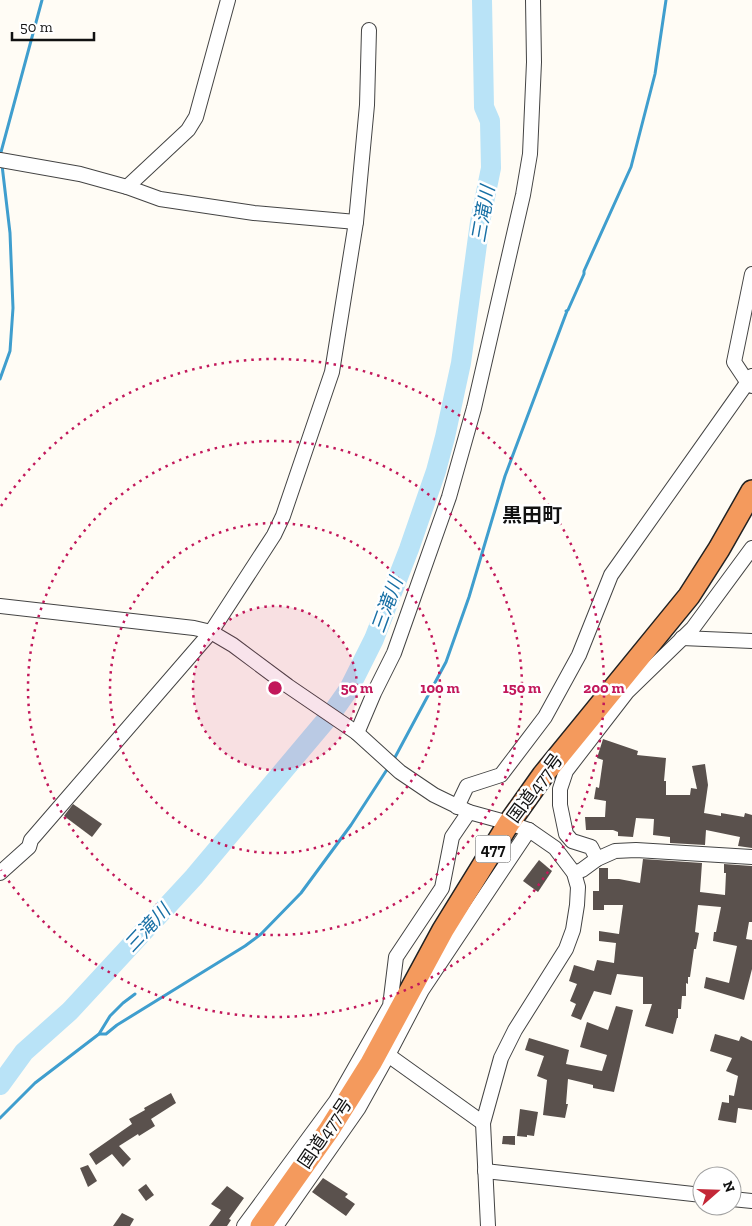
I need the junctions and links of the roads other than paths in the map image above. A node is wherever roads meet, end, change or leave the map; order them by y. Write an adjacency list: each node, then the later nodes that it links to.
1 (228, 0): 5 (street)
2 (533, 0): 15 (street)
3 (369, 30): 6 (street)
4 (3, 161): 5 (street)
5 (127, 187): 6 (street)
6 (356, 222): 12 (street)
7 (752, 274): 8 (street)
8 (750, 381): 16 (street)
9 (752, 491): 17 (highway, 国道477号 / 477)
10 (752, 548): 13 (street)
11 (0, 606): 12 (street)
12 (211, 632): 15 (street); 21 (street)
13 (682, 638): 14 (street); 20 (street)
14 (752, 641)
15 (355, 732): 16 (street)
16 (463, 810): 17 (street); 27 (street)
17 (509, 823): 18 (street); 28 (highway, 国道477号 / 477)
18 (529, 830): 22 (street); 23 (street)
19 (752, 857): 20 (street)
20 (597, 859): 22 (street)
21 (0, 873)
22 (574, 873): 24 (street)
23 (388, 1055): 24 (street); 29 (street)
24 (483, 1123): 25 (street)
25 (484, 1171): 26 (street); 30 (street)
26 (692, 1194)
27 (244, 1226)
28 (261, 1226)
29 (276, 1226)
30 (488, 1226)

